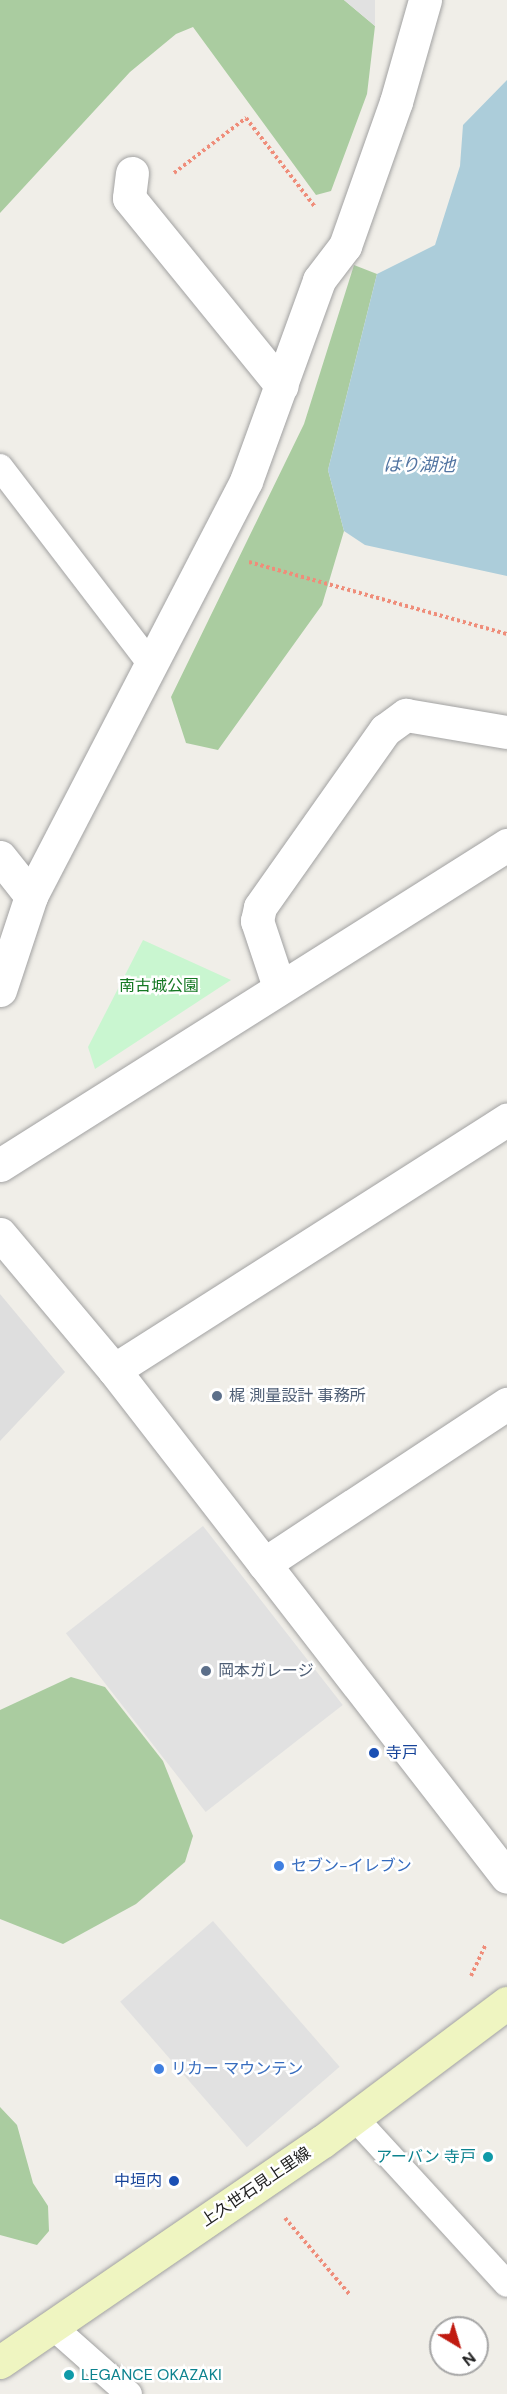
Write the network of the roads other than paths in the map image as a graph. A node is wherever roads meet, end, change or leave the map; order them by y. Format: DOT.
graph roads {
  1 [pos="425,0"];
  2 [pos="130,185"];
  3 [pos="282,386"];
  4 [pos="0,467"];
  5 [pos="149,662"];
  6 [pos="507,732"];
  7 [pos="507,845"];
  8 [pos="0,857"];
  9 [pos="31,896"];
  10 [pos="279,987"];
  11 [pos="0,990"];
  12 [pos="507,1120"];
  13 [pos="0,1165"];
  14 [pos="0,1234"];
  15 [pos="114,1370"];
  16 [pos="507,1404"];
  17 [pos="264,1564"];
  18 [pos="507,1877"];
  19 [pos="507,2003"];
  20 [pos="354,2117"];
  21 [pos="507,2284"];
  22 [pos="51,2325"];
  23 [pos="0,2362"];
  24 [pos="129,2394"];
  1 -- 3 [label="street"];
  2 -- 3 [label="street"];
  3 -- 5 [label="street"];
  4 -- 5 [label="lane"];
  5 -- 9 [label="street"];
  6 -- 10 [label="street"];
  7 -- 10 [label="street"];
  8 -- 9 [label="street"];
  9 -- 11 [label="street"];
  10 -- 13 [label="street"];
  12 -- 15 [label="street"];
  14 -- 15 [label="street"];
  15 -- 17 [label="street"];
  16 -- 17 [label="street"];
  17 -- 18 [label="street"];
  19 -- 20 [label="main road, 上久世石見上里線"];
  20 -- 21 [label="lane"];
  20 -- 22 [label="main road, 上久世石見上里線"];
  22 -- 23 [label="main road, 上久世石見上里線"];
  22 -- 24 [label="lane"];
}
